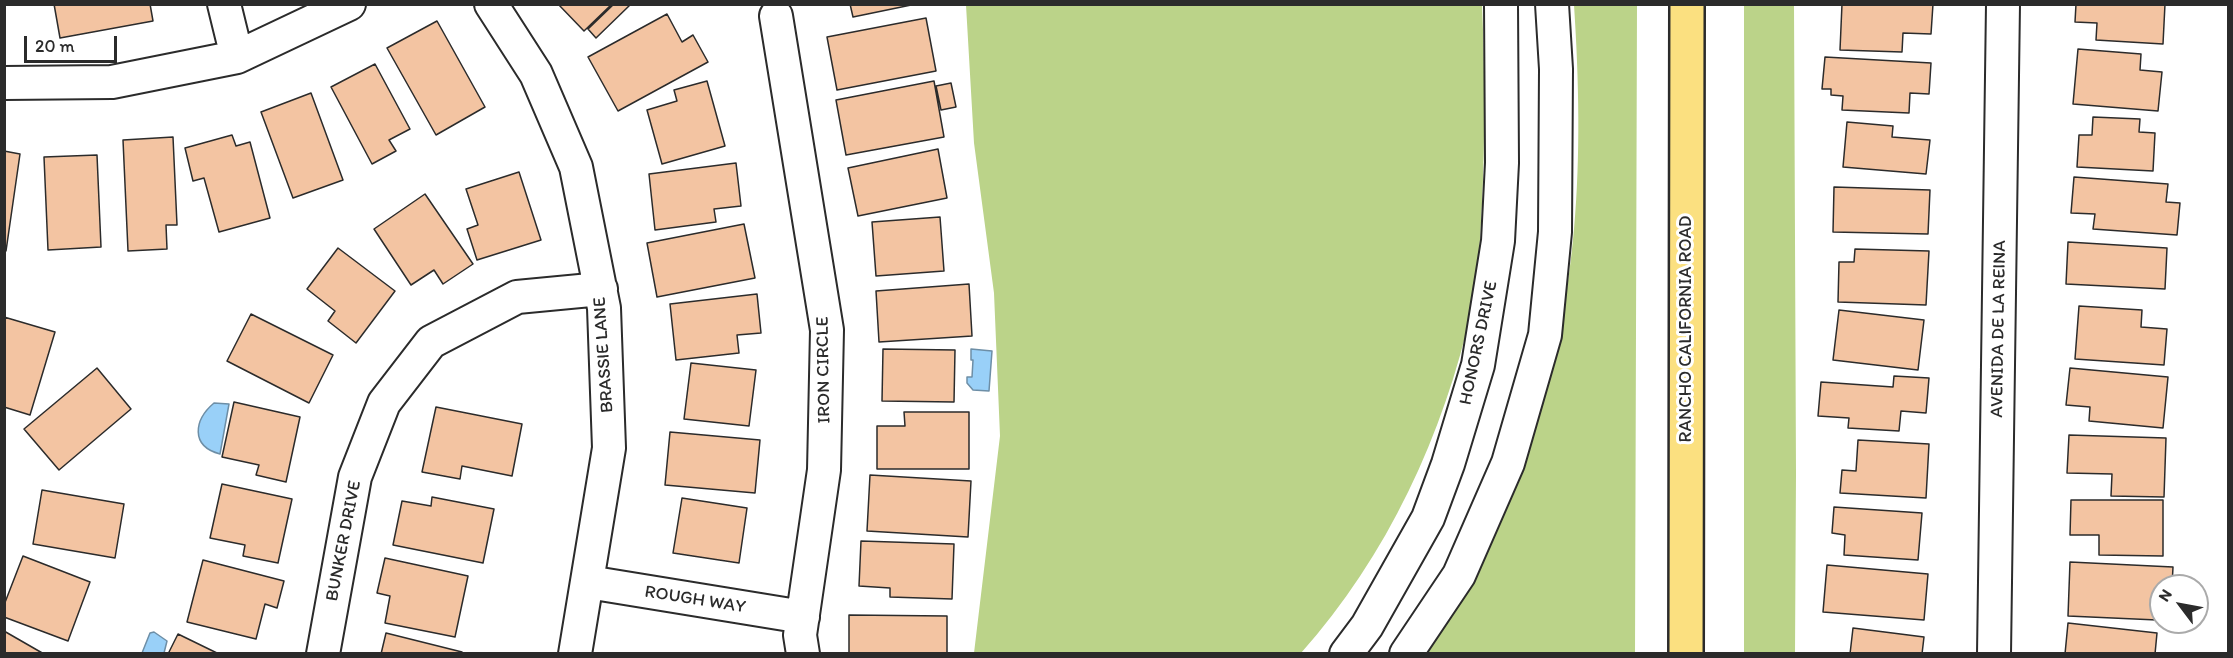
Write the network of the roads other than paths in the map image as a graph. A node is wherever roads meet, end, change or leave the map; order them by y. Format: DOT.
graph roads {
  1 [pos="224,4"];
  2 [pos="349,4"];
  3 [pos="491,4"];
  4 [pos="1502,4"];
  5 [pos="1552,4"];
  6 [pos="1687,4"];
  7 [pos="2003,4"];
  8 [pos="776,16"];
  9 [pos="237,57"];
  10 [pos="4,83"];
  11 [pos="600,289"];
  12 [pos="588,582"];
  13 [pos="803,617"];
  14 [pos="1347,653"];
  15 [pos="323,654"];
  16 [pos="575,654"];
  17 [pos="803,654"];
  18 [pos="1406,654"];
  19 [pos="1686,654"];
  20 [pos="1995,654"];
  1 -- 9 [label="street"];
  2 -- 9 [label="street"];
  3 -- 11 [label="street, BRASSIE LANE"];
  4 -- 14 [label="street, HONORS DRIVE"];
  5 -- 18 [label="street"];
  6 -- 19 [label="main road, RANCHO CALIFORNIA ROAD"];
  7 -- 20 [label="street, AVENIDA DE LA REINA"];
  8 -- 13 [label="street, IRON CIRCLE"];
  9 -- 10 [label="street"];
  11 -- 12 [label="street, BRASSIE LANE"];
  11 -- 15 [label="street, BUNKER DRIVE"];
  12 -- 13 [label="street, ROUGH WAY"];
  12 -- 16 [label="street, BRASSIE LANE"];
  13 -- 17 [label="street, IRON CIRCLE"];
}
